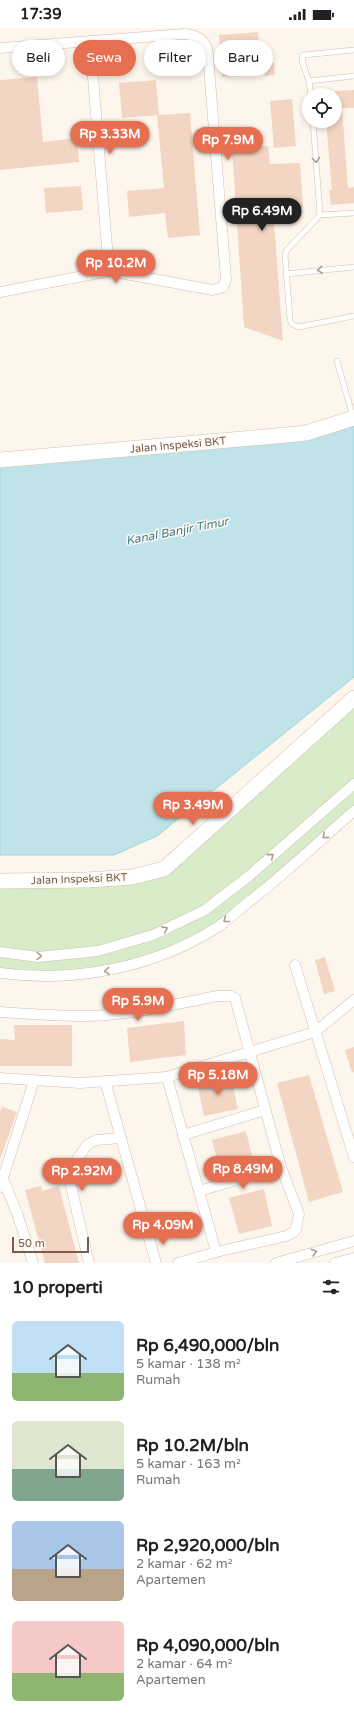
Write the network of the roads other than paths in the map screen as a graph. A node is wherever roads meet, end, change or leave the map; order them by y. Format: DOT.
graph roads {
  1 [pos="105,40"];
  2 [pos="73,42"];
  3 [pos="0,48"];
  4 [pos="354,50"];
  5 [pos="93,76"];
  6 [pos="354,76"];
  7 [pos="310,81"];
  8 [pos="310,88"];
  9 [pos="314,128"];
  10 [pos="354,213"];
  11 [pos="320,215"];
  12 [pos="354,267"];
  13 [pos="109,271"];
  14 [pos="286,274"];
  15 [pos="0,292"];
  16 [pos="354,316"];
  17 [pos="337,361"];
  18 [pos="354,418"];
  19 [pos="0,460"];
  20 [pos="354,698"];
  21 [pos="354,784"];
  22 [pos="354,811"];
  23 [pos="0,881"];
  24 [pos="0,952"];
  25 [pos="295,965"];
  26 [pos="0,973"];
  27 [pos="354,1000"];
  28 [pos="0,1012"];
  29 [pos="315,1032"];
  30 [pos="248,1052"];
  31 [pos="166,1077"];
  32 [pos="0,1078"];
  33 [pos="34,1081"];
  34 [pos="105,1081"];
  35 [pos="265,1110"];
  36 [pos="183,1135"];
  37 [pos="121,1138"];
  38 [pos="354,1157"];
  39 [pos="281,1167"];
  40 [pos="1,1183"];
  41 [pos="199,1191"];
  42 [pos="354,1241"];
  43 [pos="216,1252"];
  44 [pos="354,1258"];
  45 [pos="32,1263"];
  46 [pos="89,1263"];
  47 [pos="156,1263"];
  48 [pos="178,1263"];
  49 [pos="276,1263"];
  50 [pos="335,1263"];
  1 -- 13 [label="street"];
  2 -- 3 [label="street"];
  4 -- 7 [label="lane"];
  5 -- 13 [label="street"];
  6 -- 7 [label="lane"];
  7 -- 8 [label="lane"];
  9 -- 11 [label="lane, one-way"];
  10 -- 11 [label="lane"];
  11 -- 14 [label="lane"];
  12 -- 14 [label="lane, one-way"];
  13 -- 15 [label="street"];
  14 -- 16 [label="lane"];
  17 -- 18 [label="lane"];
  18 -- 19 [label="street, Jalan Inspeksi BKT"];
  20 -- 23 [label="street, Jalan Inspeksi BKT"];
  24 -- 21 [label="street, one-way"];
  22 -- 26 [label="street, one-way"];
  25 -- 29 [label="street"];
  27 -- 29 [label="street"];
  28 -- 30 [label="street"];
  29 -- 30 [label="street"];
  29 -- 38 [label="street"];
  30 -- 31 [label="street"];
  30 -- 35 [label="street"];
  31 -- 34 [label="street"];
  31 -- 36 [label="street"];
  32 -- 33 [label="street"];
  33 -- 34 [label="street"];
  33 -- 40 [label="street"];
  34 -- 37 [label="street"];
  35 -- 36 [label="street"];
  35 -- 39 [label="street"];
  36 -- 41 [label="street"];
  37 -- 46 [label="street"];
  37 -- 47 [label="street"];
  39 -- 41 [label="street"];
  39 -- 43 [label="street"];
  40 -- 45 [label="street"];
  41 -- 43 [label="street"];
  49 -- 42 [label="street, one-way"];
  43 -- 48 [label="street"];
  44 -- 50 [label="street"];
}
